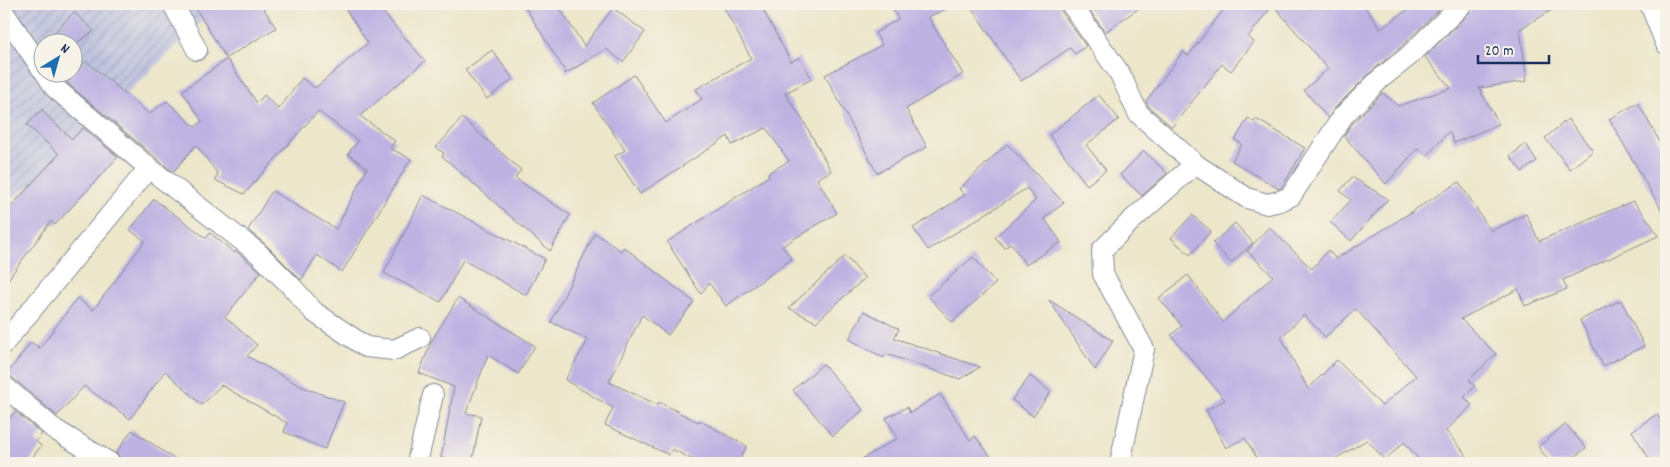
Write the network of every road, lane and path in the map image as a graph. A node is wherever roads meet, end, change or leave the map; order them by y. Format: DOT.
graph roads {
  1 [pos="173,4"];
  2 [pos="1071,4"];
  3 [pos="1462,4"];
  4 [pos="1650,4"];
  5 [pos="4,13"];
  6 [pos="1666,44"];
  7 [pos="197,50"];
  8 [pos="32,54"];
  9 [pos="51,82"];
  10 [pos="1195,164"];
  11 [pos="149,168"];
  12 [pos="420,338"];
  13 [pos="4,343"];
  14 [pos="4,386"];
  15 [pos="433,395"];
  16 [pos="110,463"];
  17 [pos="417,463"];
  18 [pos="1120,463"];
  1 -- 7 [label="street"];
  2 -- 10 [label="street"];
  3 -- 10 [label="street"];
  4 -- 6 [label="street"];
  5 -- 8 [label="street"];
  9 -- 11 [label="street"];
  10 -- 18 [label="street"];
  11 -- 12 [label="street"];
  11 -- 13 [label="street"];
  14 -- 16 [label="street"];
  15 -- 17 [label="street"];
}
